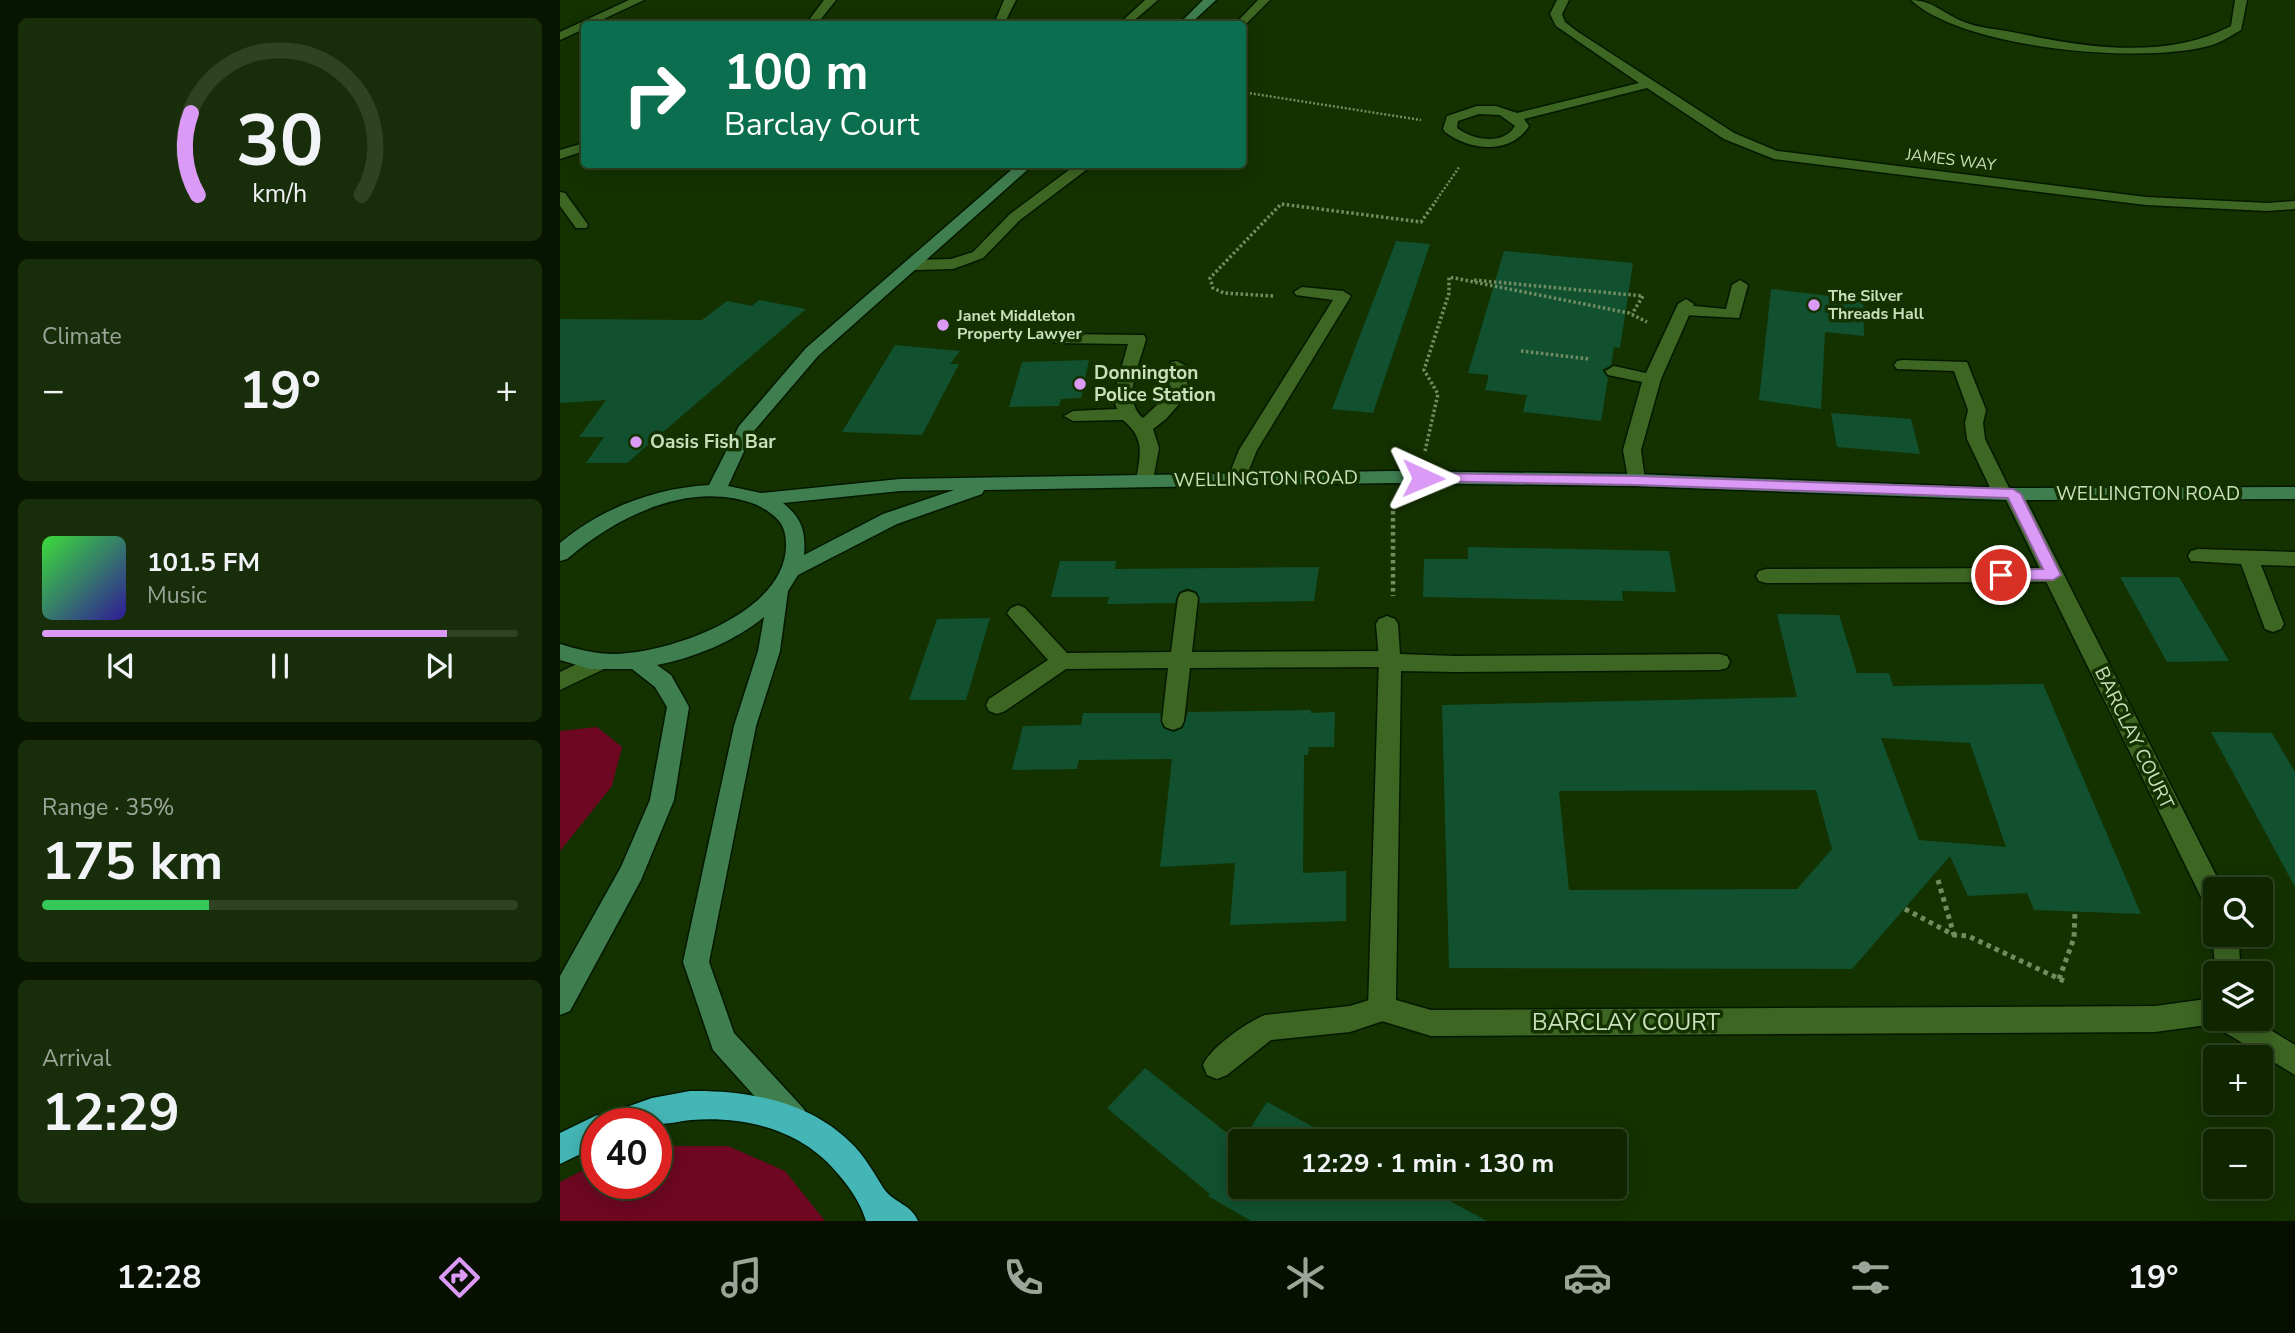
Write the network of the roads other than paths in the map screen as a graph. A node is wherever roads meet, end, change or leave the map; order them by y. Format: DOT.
graph roads {
  1 [pos="638,0"];
  2 [pos="830,0"];
  3 [pos="1010,0"];
  4 [pos="1152,0"];
  5 [pos="1210,0"];
  6 [pos="1264,0"];
  7 [pos="1563,0"];
  8 [pos="1917,0"];
  9 [pos="2241,0"];
  10 [pos="593,21"];
  11 [pos="813,21"];
  12 [pos="1000,21"];
  13 [pos="1128,21"];
  14 [pos="1187,21"];
  15 [pos="1243,21"];
  16 [pos="581,27"];
  17 [pos="560,36"];
  18 [pos="1649,84"];
  19 [pos="1516,117"];
  20 [pos="581,148"];
  21 [pos="560,155"];
  22 [pos="1023,168"];
  23 [pos="1082,168"];
  24 [pos="560,196"];
  25 [pos="2295,205"];
  26 [pos="2267,207"];
  27 [pos="2295,216"];
  28 [pos="581,225"];
  29 [pos="915,265"];
  30 [pos="1740,285"];
  31 [pos="1302,292"];
  32 [pos="1061,339"];
  33 [pos="1903,365"];
  34 [pos="1177,366"];
  35 [pos="1614,371"];
  36 [pos="1652,379"];
  37 [pos="1127,414"];
  38 [pos="1073,416"];
  39 [pos="1143,427"];
  40 [pos="1237,478"];
  41 [pos="1636,480"];
  42 [pos="1145,481"];
  43 [pos="993,484"];
  44 [pos="716,491"];
  45 [pos="2008,494"];
  46 [pos="2295,494"];
  47 [pos="762,499"];
  48 [pos="592,528"];
  49 [pos="560,532"];
  50 [pos="560,554"];
  51 [pos="2198,556"];
  52 [pos="2249,559"];
  53 [pos="2295,559"];
  54 [pos="2053,575"];
  55 [pos="1766,576"];
  56 [pos="784,581"];
  57 [pos="1188,598"];
  58 [pos="1018,613"];
  59 [pos="1387,624"];
  60 [pos="2273,625"];
  61 [pos="560,652"];
  62 [pos="1180,660"];
  63 [pos="1389,660"];
  64 [pos="1062,661"];
  65 [pos="638,662"];
  66 [pos="1720,662"];
  67 [pos="596,663"];
  68 [pos="560,682"];
  69 [pos="997,705"];
  70 [pos="1173,721"];
  71 [pos="2204,877"];
  72 [pos="560,1002"];
  73 [pos="1382,1009"];
  74 [pos="2203,1014"];
  75 [pos="2248,1031"];
  76 [pos="2295,1061"];
  77 [pos="1217,1065"];
  78 [pos="672,1109"];
  79 [pos="794,1119"];
  80 [pos="581,1138"];
  81 [pos="560,1149"];
  82 [pos="879,1212"];
  83 [pos="903,1221"];
  1 -- 10 [label="street"];
  2 -- 11 [label="street"];
  3 -- 12 [label="street"];
  4 -- 13 [label="street"];
  5 -- 14 [label="street"];
  6 -- 15 [label="street"];
  7 -- 18 [label="street, JAMES WAY"];
  8 -- 9 [label="street"];
  16 -- 17 [label="street"];
  18 -- 19 [label="street"];
  18 -- 26 [label="street, JAMES WAY"];
  19 -- 19 [label="street"];
  20 -- 21 [label="street"];
  22 -- 29 [label="street"];
  23 -- 29 [label="street"];
  24 -- 28 [label="street"];
  25 -- 26 [label="street, JAMES WAY"];
  26 -- 27 [label="street, JAMES WAY"];
  29 -- 44 [label="street"];
  30 -- 36 [label="street"];
  31 -- 40 [label="street"];
  32 -- 37 [label="street"];
  33 -- 45 [label="street, BARCLAY COURT"];
  34 -- 39 [label="street"];
  35 -- 36 [label="street"];
  36 -- 41 [label="street"];
  37 -- 38 [label="street"];
  37 -- 39 [label="street"];
  39 -- 42 [label="street"];
  40 -- 41 [label="street, WELLINGTON ROAD"];
  40 -- 42 [label="street, WELLINGTON ROAD"];
  41 -- 45 [label="street, WELLINGTON ROAD"];
  42 -- 43 [label="street, WELLINGTON ROAD"];
  43 -- 47 [label="street, WELLINGTON ROAD"];
  43 -- 56 [label="street, WELLINGTON ROAD"];
  44 -- 47 [label="street"];
  44 -- 48 [label="street"];
  45 -- 46 [label="street, WELLINGTON ROAD"];
  45 -- 54 [label="street, BARCLAY COURT"];
  47 -- 56 [label="street"];
  48 -- 49 [label="street"];
  48 -- 50 [label="street"];
  51 -- 52 [label="street"];
  52 -- 53 [label="street"];
  52 -- 60 [label="street"];
  54 -- 55 [label="street"];
  54 -- 71 [label="street, BARCLAY COURT"];
  56 -- 65 [label="street, WELLINGTON ROAD"];
  56 -- 79 [label="street"];
  57 -- 62 [label="street"];
  58 -- 64 [label="street"];
  59 -- 63 [label="street"];
  61 -- 67 [label="street, WELLINGTON ROAD"];
  62 -- 63 [label="street"];
  62 -- 64 [label="street"];
  62 -- 70 [label="street"];
  63 -- 66 [label="street"];
  63 -- 73 [label="street"];
  64 -- 69 [label="street"];
  65 -- 67 [label="street, WELLINGTON ROAD"];
  65 -- 72 [label="street"];
  67 -- 68 [label="street"];
  73 -- 74 [label="street, BARCLAY COURT"];
  73 -- 77 [label="street"];
  75 -- 76 [label="street"];
  78 -- 79 [label="highway"];
  79 -- 82 [label="highway"];
  80 -- 81 [label="highway"];
  82 -- 83 [label="highway"];
}
